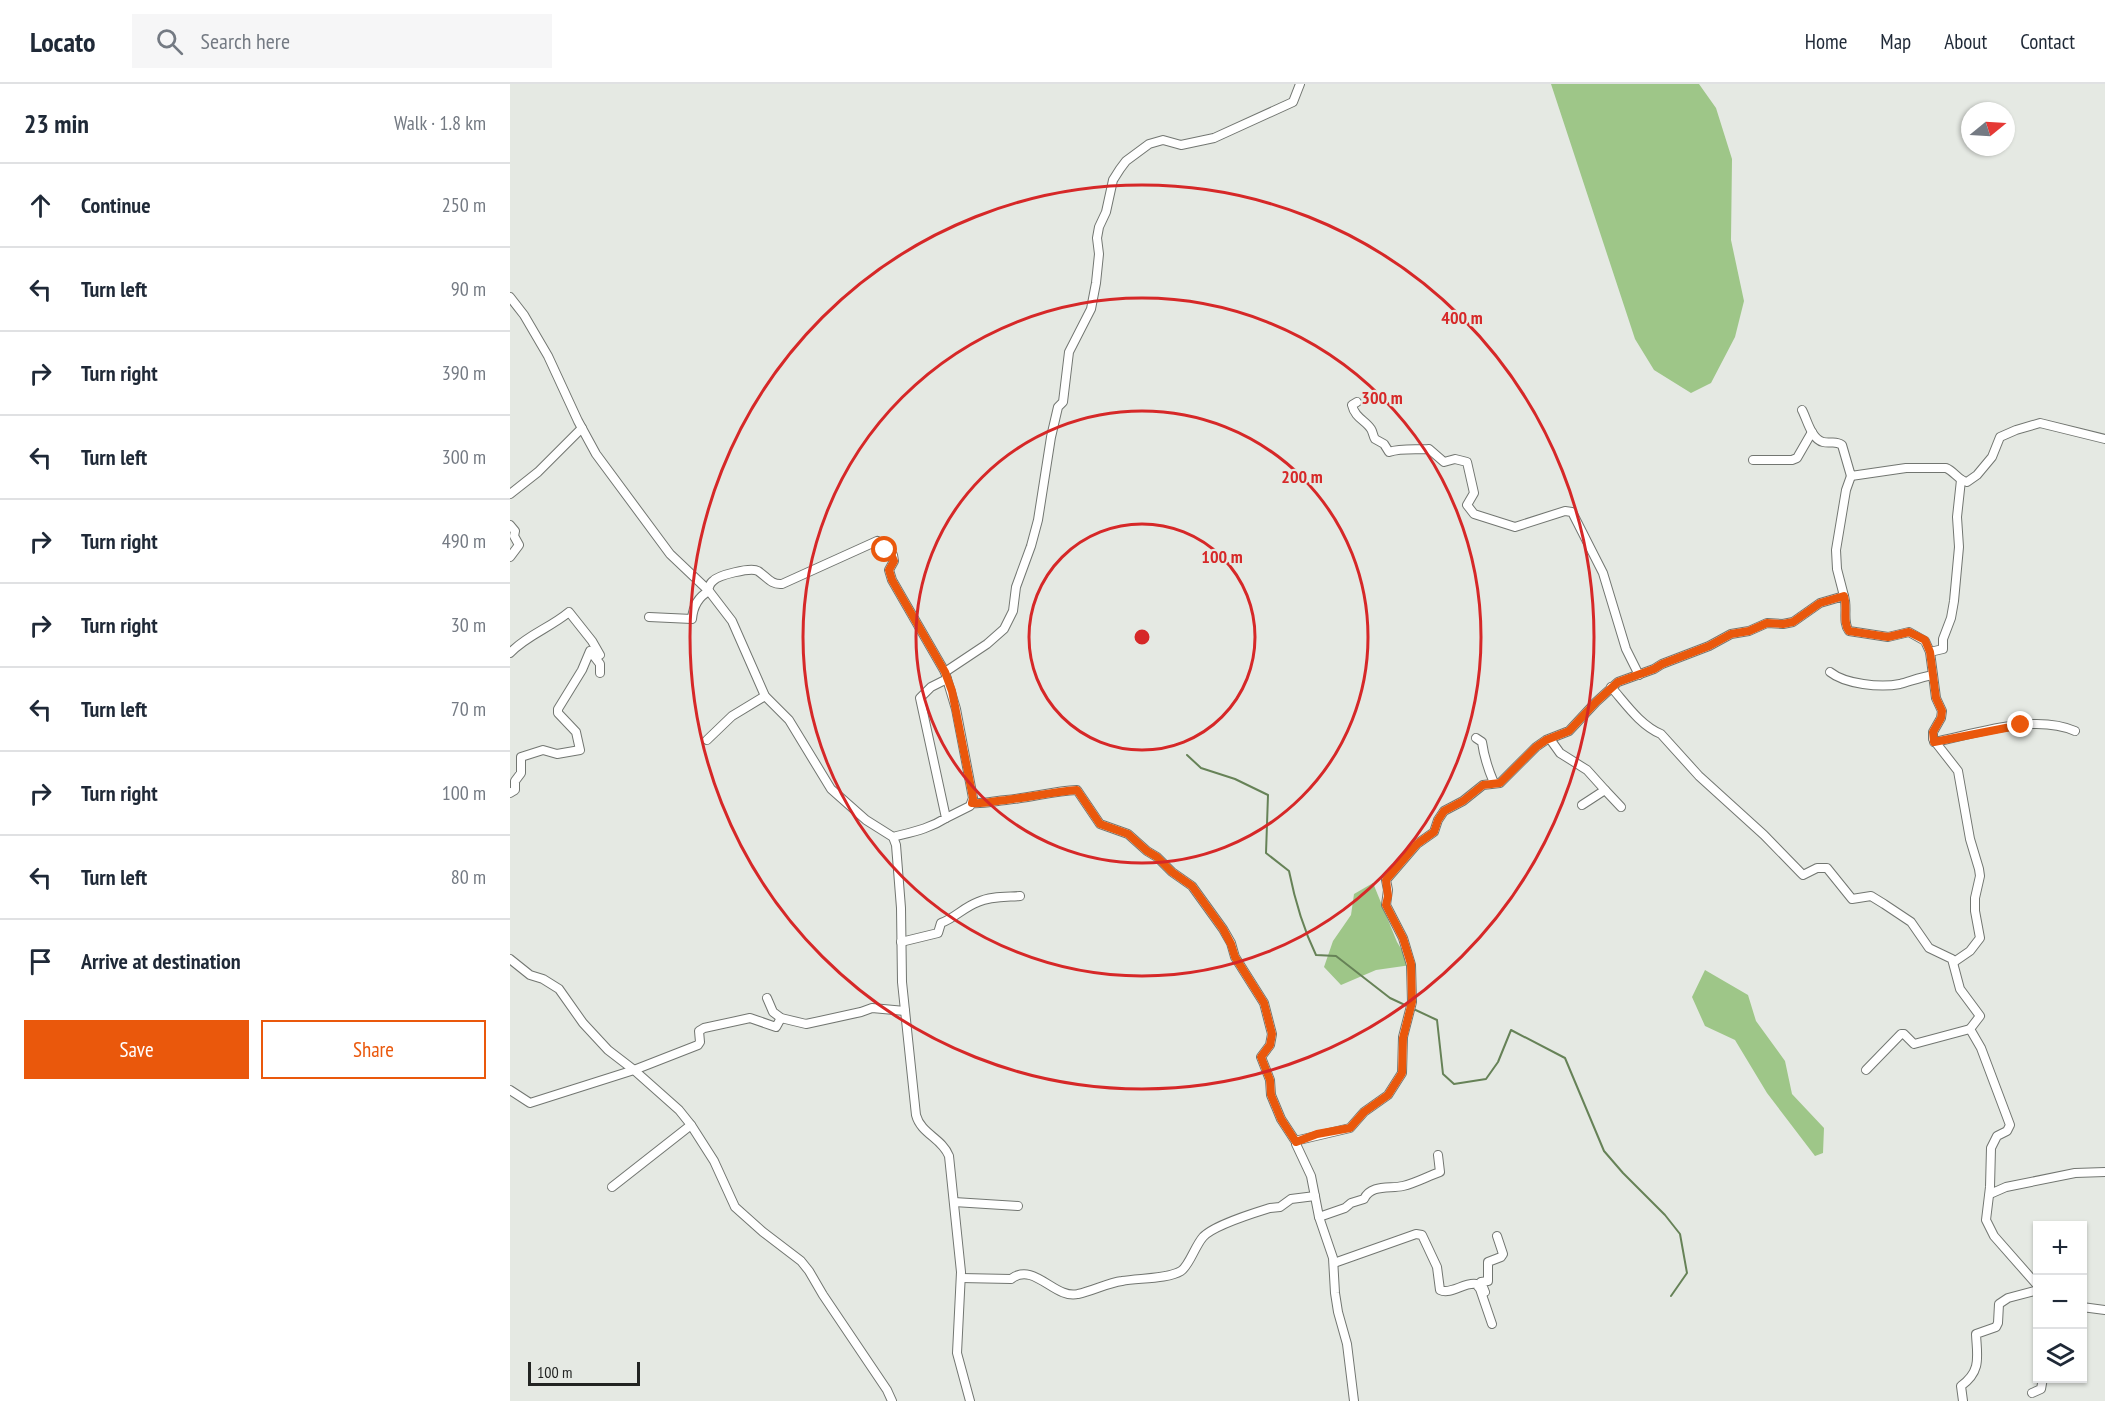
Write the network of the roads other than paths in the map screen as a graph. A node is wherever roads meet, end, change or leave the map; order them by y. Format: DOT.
graph roads {
  1 [pos="1300,84"];
  2 [pos="510,297"];
  3 [pos="1357,402"];
  4 [pos="1802,410"];
  5 [pos="582,428"];
  6 [pos="1812,432"];
  7 [pos="2105,440"];
  8 [pos="1753,460"];
  9 [pos="1851,476"];
  10 [pos="1961,480"];
  11 [pos="510,494"];
  12 [pos="510,525"];
  13 [pos="510,557"];
  14 [pos="708,590"];
  15 [pos="1844,596"];
  16 [pos="649,617"];
  17 [pos="1930,652"];
  18 [pos="510,653"];
  19 [pos="1830,672"];
  20 [pos="946,675"];
  21 [pos="1639,675"];
  22 [pos="1933,675"];
  23 [pos="1611,687"];
  24 [pos="765,696"];
  25 [pos="2075,731"];
  26 [pos="1476,738"];
  27 [pos="1550,739"];
  28 [pos="707,740"];
  29 [pos="1934,742"];
  30 [pos="1494,783"];
  31 [pos="1605,790"];
  32 [pos="510,793"];
  33 [pos="972,803"];
  34 [pos="1582,805"];
  35 [pos="1621,807"];
  36 [pos="946,818"];
  37 [pos="893,837"];
  38 [pos="1020,896"];
  39 [pos="901,942"];
  40 [pos="510,959"];
  41 [pos="1954,962"];
  42 [pos="767,998"];
  43 [pos="905,1011"];
  44 [pos="780,1018"];
  45 [pos="1970,1029"];
  46 [pos="634,1070"];
  47 [pos="1866,1070"];
  48 [pos="510,1090"];
  49 [pos="691,1125"];
  50 [pos="1296,1142"];
  51 [pos="1438,1155"];
  52 [pos="2105,1172"];
  53 [pos="612,1187"];
  54 [pos="1990,1194"];
  55 [pos="1315,1196"];
  56 [pos="954,1202"];
  57 [pos="1018,1206"];
  58 [pos="1319,1217"];
  59 [pos="1497,1236"];
  60 [pos="1334,1263"];
  61 [pos="961,1278"];
  62 [pos="2033,1283"];
  63 [pos="2033,1290"];
  64 [pos="2087,1308"];
  65 [pos="2105,1310"];
  66 [pos="2042,1383"];
  67 [pos="2032,1393"];
  68 [pos="892,1401"];
  69 [pos="970,1401"];
  70 [pos="1354,1401"];
  71 [pos="1963,1401"];
  1 -- 20 [label="street"];
  2 -- 5 [label="street"];
  3 -- 21 [label="street"];
  4 -- 6 [label="street"];
  5 -- 11 [label="street"];
  5 -- 14 [label="street"];
  6 -- 8 [label="street"];
  6 -- 9 [label="street"];
  7 -- 10 [label="street"];
  9 -- 10 [label="street"];
  9 -- 15 [label="street"];
  10 -- 17 [label="street"];
  12 -- 13 [label="street"];
  14 -- 16 [label="street"];
  14 -- 20 [label="street"];
  14 -- 24 [label="street"];
  15 -- 17 [label="street"];
  15 -- 21 [label="street"];
  17 -- 22 [label="street"];
  18 -- 32 [label="street"];
  19 -- 22 [label="street"];
  20 -- 33 [label="street"];
  20 -- 36 [label="street"];
  21 -- 23 [label="street"];
  22 -- 29 [label="street"];
  23 -- 27 [label="street"];
  23 -- 41 [label="street"];
  24 -- 28 [label="street"];
  24 -- 37 [label="street"];
  25 -- 29 [label="street"];
  26 -- 30 [label="street"];
  27 -- 30 [label="street"];
  27 -- 31 [label="street"];
  29 -- 41 [label="street"];
  30 -- 50 [label="street"];
  31 -- 34 [label="street"];
  31 -- 35 [label="street"];
  33 -- 36 [label="street"];
  33 -- 50 [label="street"];
  36 -- 37 [label="street"];
  37 -- 39 [label="street"];
  38 -- 39 [label="street"];
  39 -- 43 [label="street"];
  40 -- 46 [label="street"];
  41 -- 45 [label="street"];
  42 -- 44 [label="street"];
  43 -- 44 [label="street"];
  43 -- 56 [label="street"];
  44 -- 46 [label="street"];
  45 -- 47 [label="street"];
  45 -- 54 [label="street"];
  46 -- 48 [label="street"];
  46 -- 49 [label="street"];
  49 -- 53 [label="street"];
  49 -- 68 [label="street"];
  50 -- 55 [label="street"];
  51 -- 58 [label="street"];
  52 -- 54 [label="street"];
  54 -- 62 [label="street"];
  55 -- 58 [label="street"];
  55 -- 61 [label="street"];
  56 -- 57 [label="street"];
  56 -- 61 [label="street"];
  58 -- 60 [label="street"];
  59 -- 60 [label="street"];
  60 -- 70 [label="street"];
  61 -- 69 [label="street"];
  63 -- 71 [label="street"];
  64 -- 65 [label="street"];
  66 -- 67 [label="street"];
}
